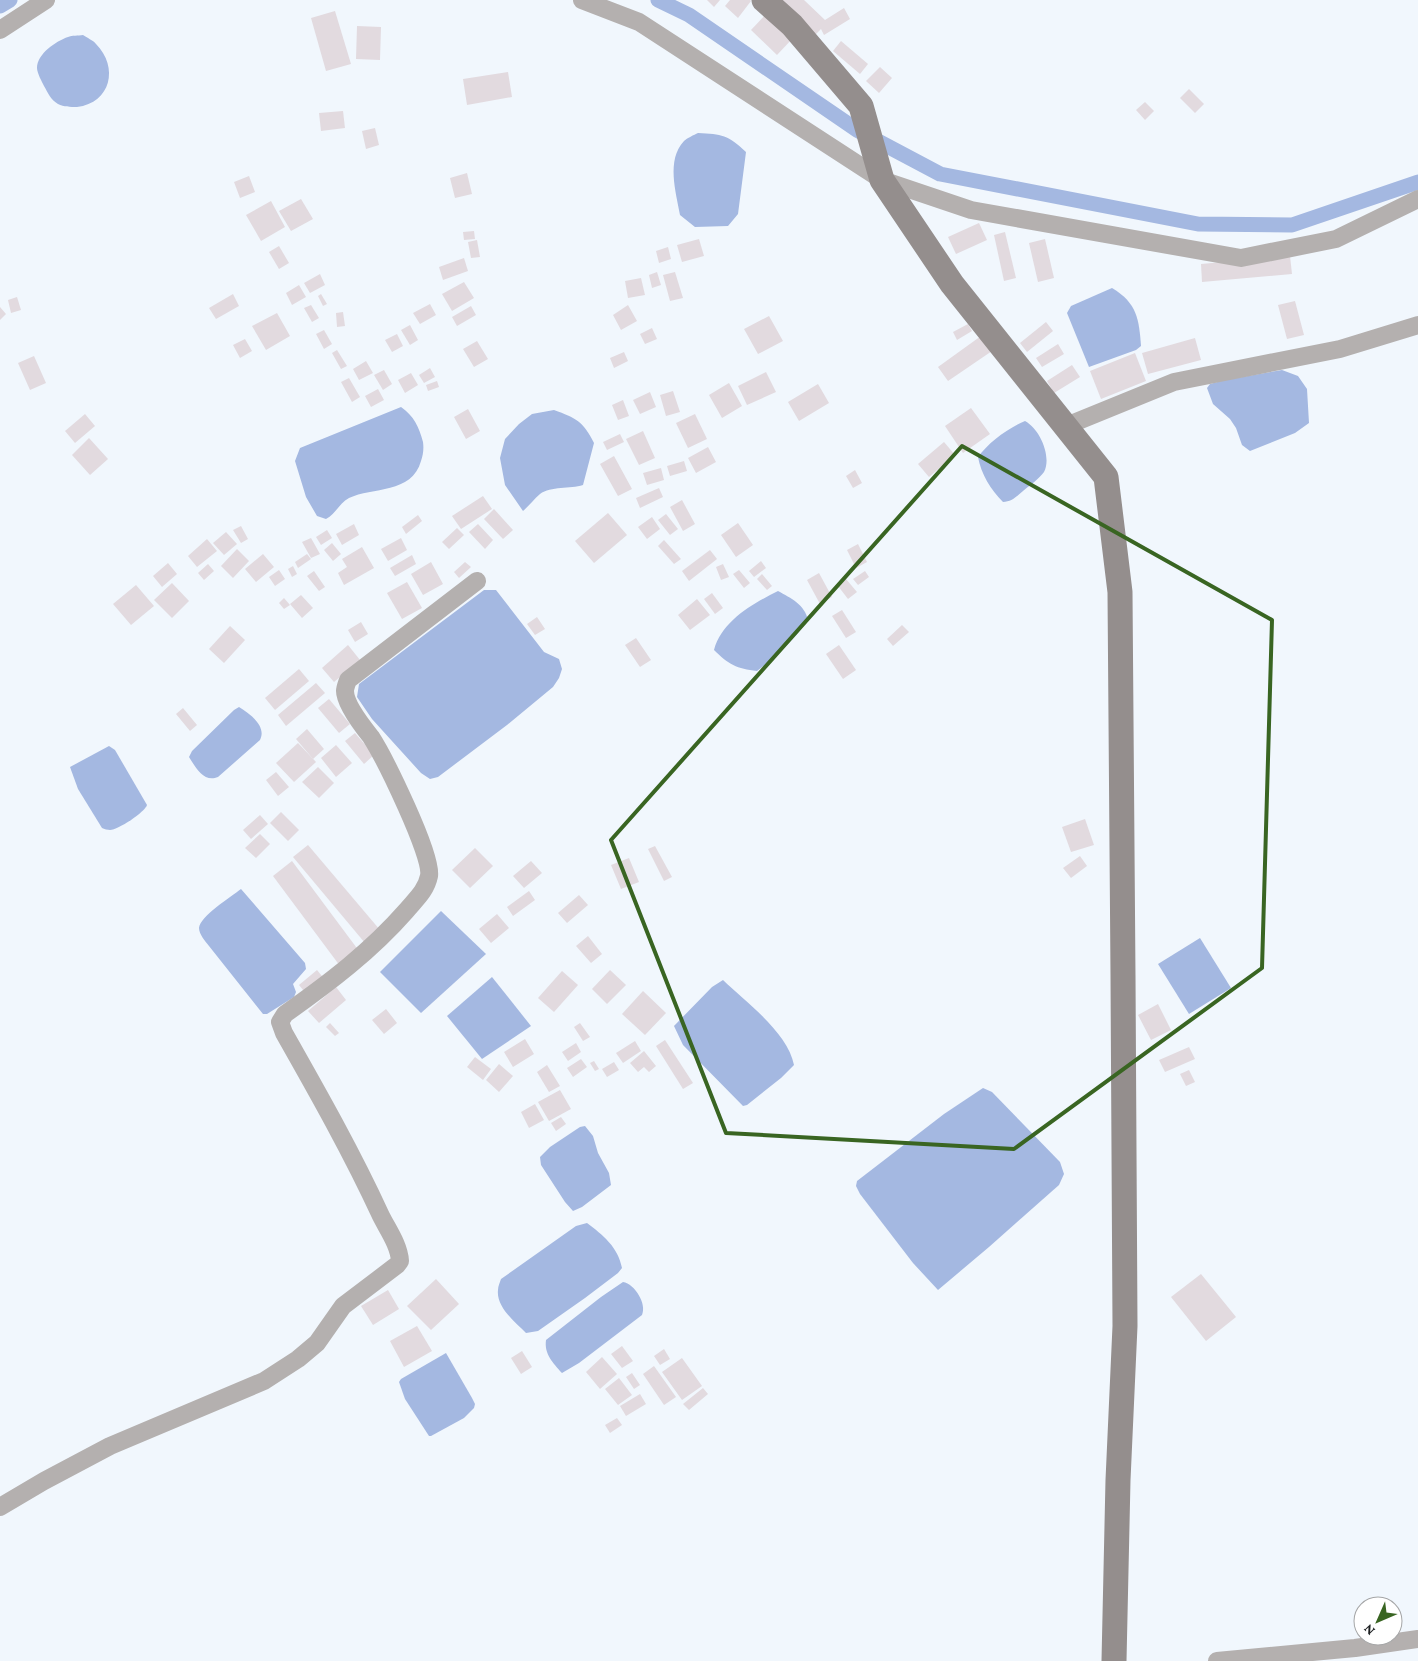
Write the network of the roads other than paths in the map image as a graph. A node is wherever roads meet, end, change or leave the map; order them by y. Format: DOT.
graph roads {
  1 [pos="46,0"];
  2 [pos="582,0"];
  3 [pos="764,0"];
  4 [pos="0,30"];
  5 [pos="882,180"];
  6 [pos="1418,198"];
  7 [pos="1418,325"];
  8 [pos="1066,426"];
  9 [pos="477,581"];
  10 [pos="0,1508"];
  11 [pos="1418,1639"];
  12 [pos="1114,1661"];
  13 [pos="1217,1661"];
  1 -- 4 [label="street"];
  2 -- 5 [label="street"];
  3 -- 5 [label="main road"];
  5 -- 6 [label="street"];
  5 -- 8 [label="main road"];
  7 -- 8 [label="street"];
  8 -- 12 [label="main road"];
  9 -- 10 [label="street"];
  11 -- 13 [label="street"];
}
